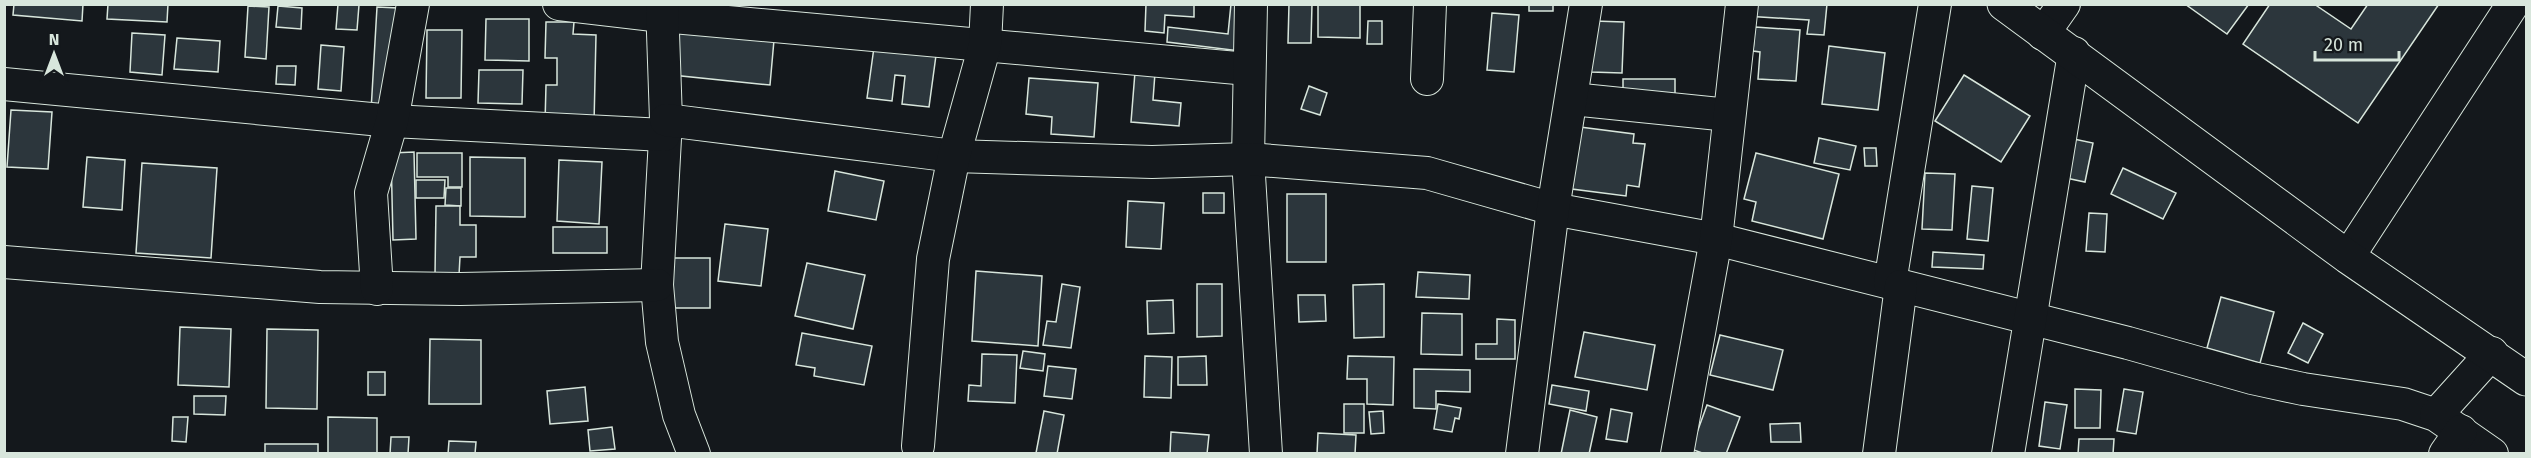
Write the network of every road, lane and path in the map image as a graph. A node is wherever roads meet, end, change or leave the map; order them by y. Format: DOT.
graph roads {
  1 [pos="413,4"];
  2 [pos="559,4"];
  3 [pos="987,4"];
  4 [pos="1251,4"];
  5 [pos="1430,4"];
  6 [pos="1586,4"];
  7 [pos="1742,4"];
  8 [pos="1935,4"];
  9 [pos="2004,4"];
  10 [pos="2064,4"];
  11 [pos="2513,4"];
  12 [pos="662,10"];
  13 [pos="834,17"];
  14 [pos="2043,34"];
  15 [pos="985,45"];
  16 [pos="2074,53"];
  17 [pos="1248,69"];
  18 [pos="1427,79"];
  19 [pos="4,84"];
  20 [pos="1572,99"];
  21 [pos="1729,115"];
  22 [pos="392,121"];
  23 [pos="665,127"];
  24 [pos="954,156"];
  25 [pos="1248,159"];
  26 [pos="1553,209"];
  27 [pos="1716,239"];
  28 [pos="2348,256"];
  29 [pos="4,262"];
  30 [pos="1896,284"];
  31 [pos="657,285"];
  32 [pos="377,289"];
  33 [pos="2031,320"];
  34 [pos="2492,353"];
  35 [pos="2526,379"];
  36 [pos="2447,433"];
  37 [pos="918,446"];
  38 [pos="694,453"];
  39 [pos="1266,453"];
  40 [pos="1522,453"];
  41 [pos="1677,453"];
  42 [pos="1879,453"];
  43 [pos="2008,453"];
  44 [pos="2492,453"];
  1 -- 22 [label="street"];
  2 -- 12 [label="street"];
  3 -- 15 [label="street"];
  4 -- 17 [label="street"];
  5 -- 18 [label="street"];
  6 -- 20 [label="street"];
  7 -- 21 [label="street"];
  8 -- 30 [label="street"];
  9 -- 14 [label="main road"];
  10 -- 14 [label="street"];
  11 -- 28 [label="street"];
  12 -- 13 [label="street"];
  12 -- 23 [label="street"];
  13 -- 15 [label="street"];
  14 -- 16 [label="main road"];
  15 -- 17 [label="street"];
  15 -- 24 [label="street"];
  16 -- 28 [label="main road"];
  16 -- 33 [label="street"];
  17 -- 25 [label="street"];
  19 -- 22 [label="street"];
  20 -- 21 [label="street"];
  20 -- 26 [label="street"];
  21 -- 27 [label="street"];
  22 -- 23 [label="street"];
  22 -- 32 [label="street"];
  23 -- 24 [label="street"];
  23 -- 31 [label="street"];
  24 -- 25 [label="street"];
  24 -- 37 [label="street"];
  25 -- 26 [label="street"];
  25 -- 39 [label="street"];
  26 -- 27 [label="street"];
  26 -- 40 [label="street"];
  27 -- 30 [label="street"];
  27 -- 41 [label="street"];
  28 -- 34 [label="main road"];
  29 -- 32 [label="street"];
  30 -- 33 [label="street"];
  30 -- 42 [label="street"];
  31 -- 32 [label="street"];
  31 -- 38 [label="street"];
  33 -- 36 [label="street"];
  33 -- 43 [label="street"];
  34 -- 35 [label="main road"];
  34 -- 36 [label="street"];
  36 -- 44 [label="street"];
}
